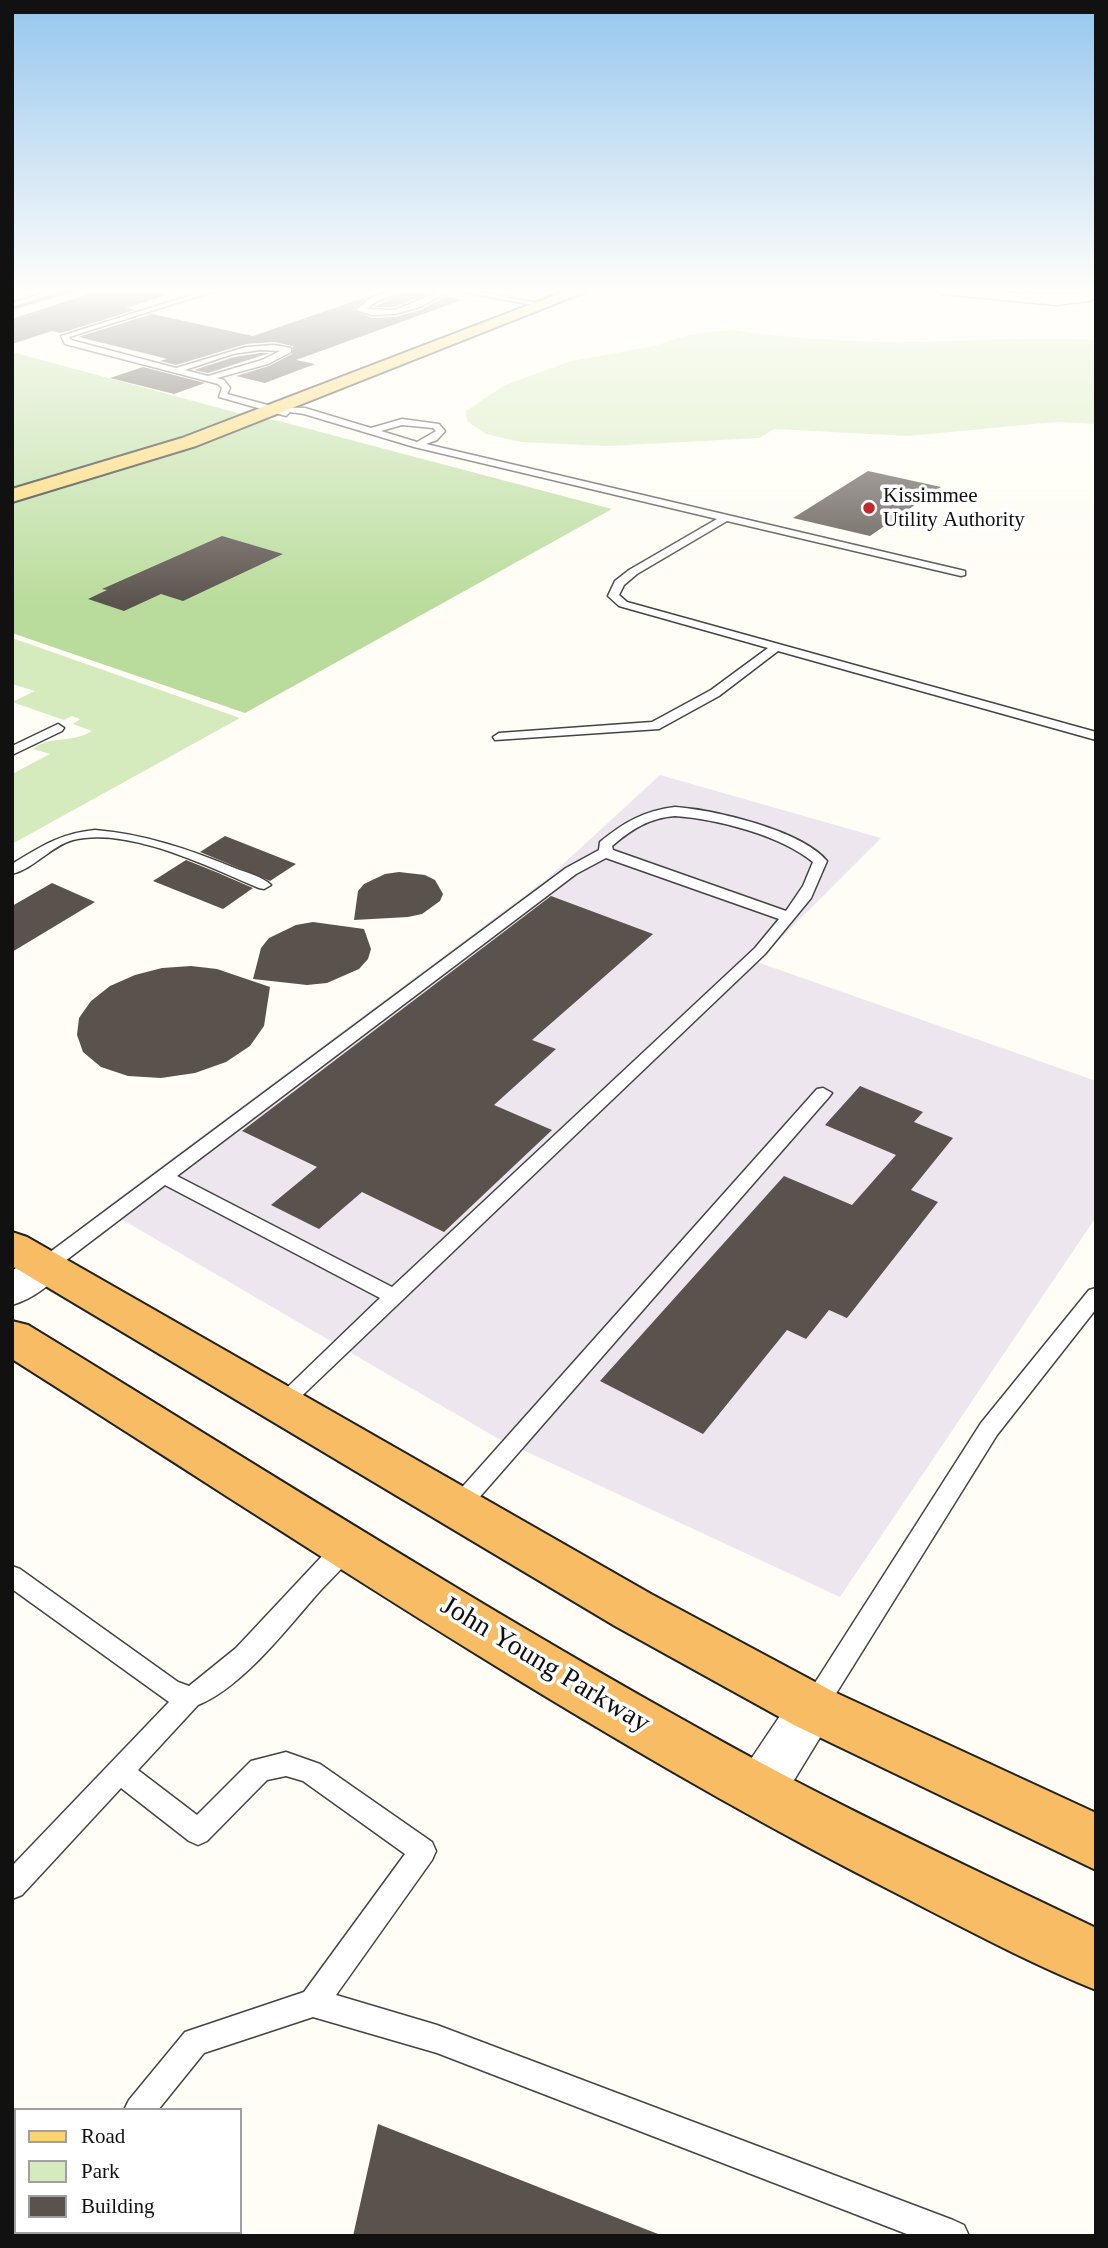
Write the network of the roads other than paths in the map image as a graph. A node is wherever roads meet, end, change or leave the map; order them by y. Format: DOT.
graph roads {
  1 [pos="222,395"];
  2 [pos="316,395"];
  3 [pos="278,410"];
  4 [pos="374,432"];
  5 [pos="417,444"];
  6 [pos="12,496"];
  7 [pos="723,519"];
  8 [pos="961,573"];
  9 [pos="775,648"];
  10 [pos="58,728"];
  11 [pos="1096,736"];
  12 [pos="499,737"];
  13 [pos="12,751"];
  14 [pos="606,852"];
  15 [pos="12,870"];
  16 [pos="264,885"];
  17 [pos="788,917"];
  18 [pos="823,1093"];
  19 [pos="164,1177"];
  20 [pos="23,1268"];
  21 [pos="394,1296"];
  22 [pos="1095,1298"];
  23 [pos="12,1337"];
  24 [pos="279,1405"];
  25 [pos="456,1509"];
  26 [pos="347,1545"];
  27 [pos="12,1576"];
  28 [pos="189,1698"];
  29 [pos="813,1708"];
  30 [pos="120,1772"];
  31 [pos="759,1791"];
  32 [pos="1096,1842"];
  33 [pos="12,1886"];
  34 [pos="1096,1960"];
  35 [pos="313,2003"];
  36 [pos="141,2108"];
  37 [pos="953,2236"];
  1 -- 3 [label="lane"];
  2 -- 3 [label="main road"];
  3 -- 4 [label="lane"];
  3 -- 6 [label="main road"];
  4 -- 5 [label="lane"];
  4 -- 5 [label="lane"];
  5 -- 7 [label="lane"];
  7 -- 8 [label="lane"];
  7 -- 9 [label="lane"];
  9 -- 11 [label="lane"];
  9 -- 12 [label="lane"];
  10 -- 13 [label="lane"];
  14 -- 17 [label="lane"];
  14 -- 17 [label="lane"];
  14 -- 19 [label="lane"];
  15 -- 16 [label="lane"];
  17 -- 21 [label="lane"];
  18 -- 25 [label="lane"];
  19 -- 20 [label="lane"];
  19 -- 21 [label="lane"];
  20 -- 24 [label="highway"];
  21 -- 24 [label="lane"];
  22 -- 29 [label="lane"];
  23 -- 26 [label="highway, John Young Parkway"];
  24 -- 25 [label="highway"];
  25 -- 29 [label="highway"];
  26 -- 28 [label="lane"];
  26 -- 31 [label="highway, John Young Parkway"];
  27 -- 28 [label="lane"];
  28 -- 30 [label="lane"];
  29 -- 31 [label="street"];
  29 -- 32 [label="highway"];
  30 -- 33 [label="lane"];
  30 -- 35 [label="lane"];
  31 -- 34 [label="highway, John Young Parkway"];
  35 -- 36 [label="lane"];
  35 -- 37 [label="lane"];
}
